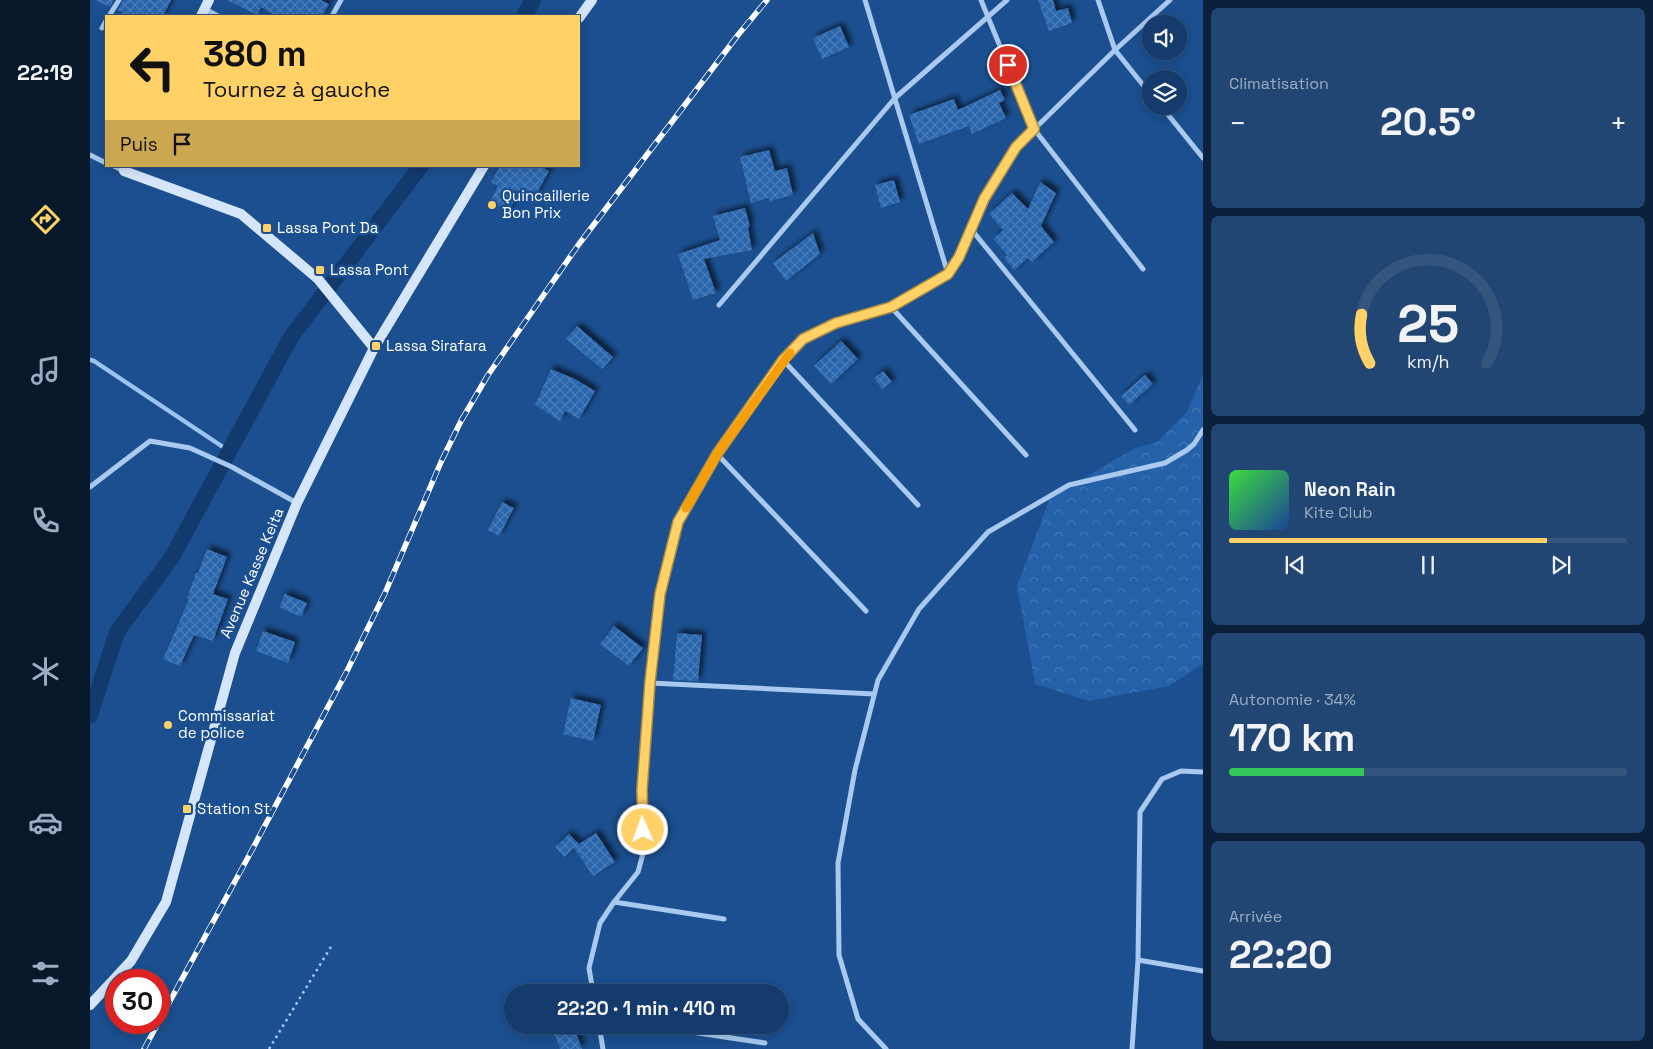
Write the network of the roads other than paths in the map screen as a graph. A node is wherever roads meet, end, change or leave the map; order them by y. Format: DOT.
graph roads {
  1 [pos="119,0"];
  2 [pos="341,0"];
  3 [pos="592,0"];
  4 [pos="865,0"];
  5 [pos="980,0"];
  6 [pos="1007,0"];
  7 [pos="1098,0"];
  8 [pos="1170,0"];
  9 [pos="205,9"];
  10 [pos="110,15"];
  11 [pos="216,15"];
  12 [pos="333,15"];
  13 [pos="580,17"];
  14 [pos="988,17"];
  15 [pos="105,23"];
  16 [pos="102,28"];
  17 [pos="1115,50"];
  18 [pos="1142,83"];
  19 [pos="895,98"];
  20 [pos="1168,115"];
  21 [pos="1034,129"];
  22 [pos="90,155"];
  23 [pos="1203,158"];
  24 [pos="105,162"];
  25 [pos="483,167"];
  26 [pos="125,169"];
  27 [pos="971,229"];
  28 [pos="1144,269"];
  29 [pos="948,274"];
  30 [pos="719,305"];
  31 [pos="891,307"];
  32 [pos="374,348"];
  33 [pos="783,360"];
  34 [pos="1135,430"];
  35 [pos="1203,430"];
  36 [pos="717,454"];
  37 [pos="1026,455"];
  38 [pos="90,486"];
  39 [pos="298,503"];
  40 [pos="918,505"];
  41 [pos="866,611"];
  42 [pos="650,682"];
  43 [pos="874,694"];
  44 [pos="1203,772"];
  45 [pos="614,902"];
  46 [pos="724,919"];
  47 [pos="1138,960"];
  48 [pos="1203,971"];
  49 [pos="592,984"];
  50 [pos="90,1005"];
  51 [pos="600,1034"];
  52 [pos="704,1034"];
  53 [pos="764,1043"];
  54 [pos="603,1049"];
  55 [pos="886,1049"];
  56 [pos="1132,1049"];
  1 -- 10 [label="street"];
  2 -- 12 [label="street"];
  3 -- 13 [label="main road"];
  4 -- 19 [label="street"];
  5 -- 14 [label="street"];
  6 -- 14 [label="street"];
  7 -- 17 [label="street"];
  8 -- 17 [label="street"];
  9 -- 11 [label="street"];
  14 -- 19 [label="street"];
  14 -- 21 [label="street"];
  15 -- 16 [label="street"];
  17 -- 18 [label="street"];
  17 -- 21 [label="street"];
  19 -- 29 [label="street"];
  19 -- 30 [label="street"];
  20 -- 23 [label="street"];
  21 -- 27 [label="street"];
  21 -- 28 [label="street"];
  22 -- 24 [label="street"];
  25 -- 32 [label="main road, Avenue Kasse Keita"];
  26 -- 32 [label="main road"];
  27 -- 29 [label="street"];
  27 -- 34 [label="street"];
  29 -- 31 [label="street"];
  31 -- 33 [label="street"];
  31 -- 37 [label="street"];
  32 -- 39 [label="main road, Avenue Kasse Keita"];
  33 -- 36 [label="street"];
  33 -- 40 [label="street"];
  35 -- 43 [label="street"];
  36 -- 41 [label="street"];
  36 -- 42 [label="street"];
  38 -- 39 [label="street"];
  39 -- 50 [label="main road, Avenue Kasse Keita"];
  42 -- 43 [label="street"];
  42 -- 45 [label="street"];
  43 -- 55 [label="street"];
  44 -- 47 [label="street"];
  45 -- 46 [label="street"];
  45 -- 49 [label="street"];
  47 -- 48 [label="street"];
  47 -- 56 [label="street"];
  51 -- 54 [label="street"];
  52 -- 53 [label="street"];
}
